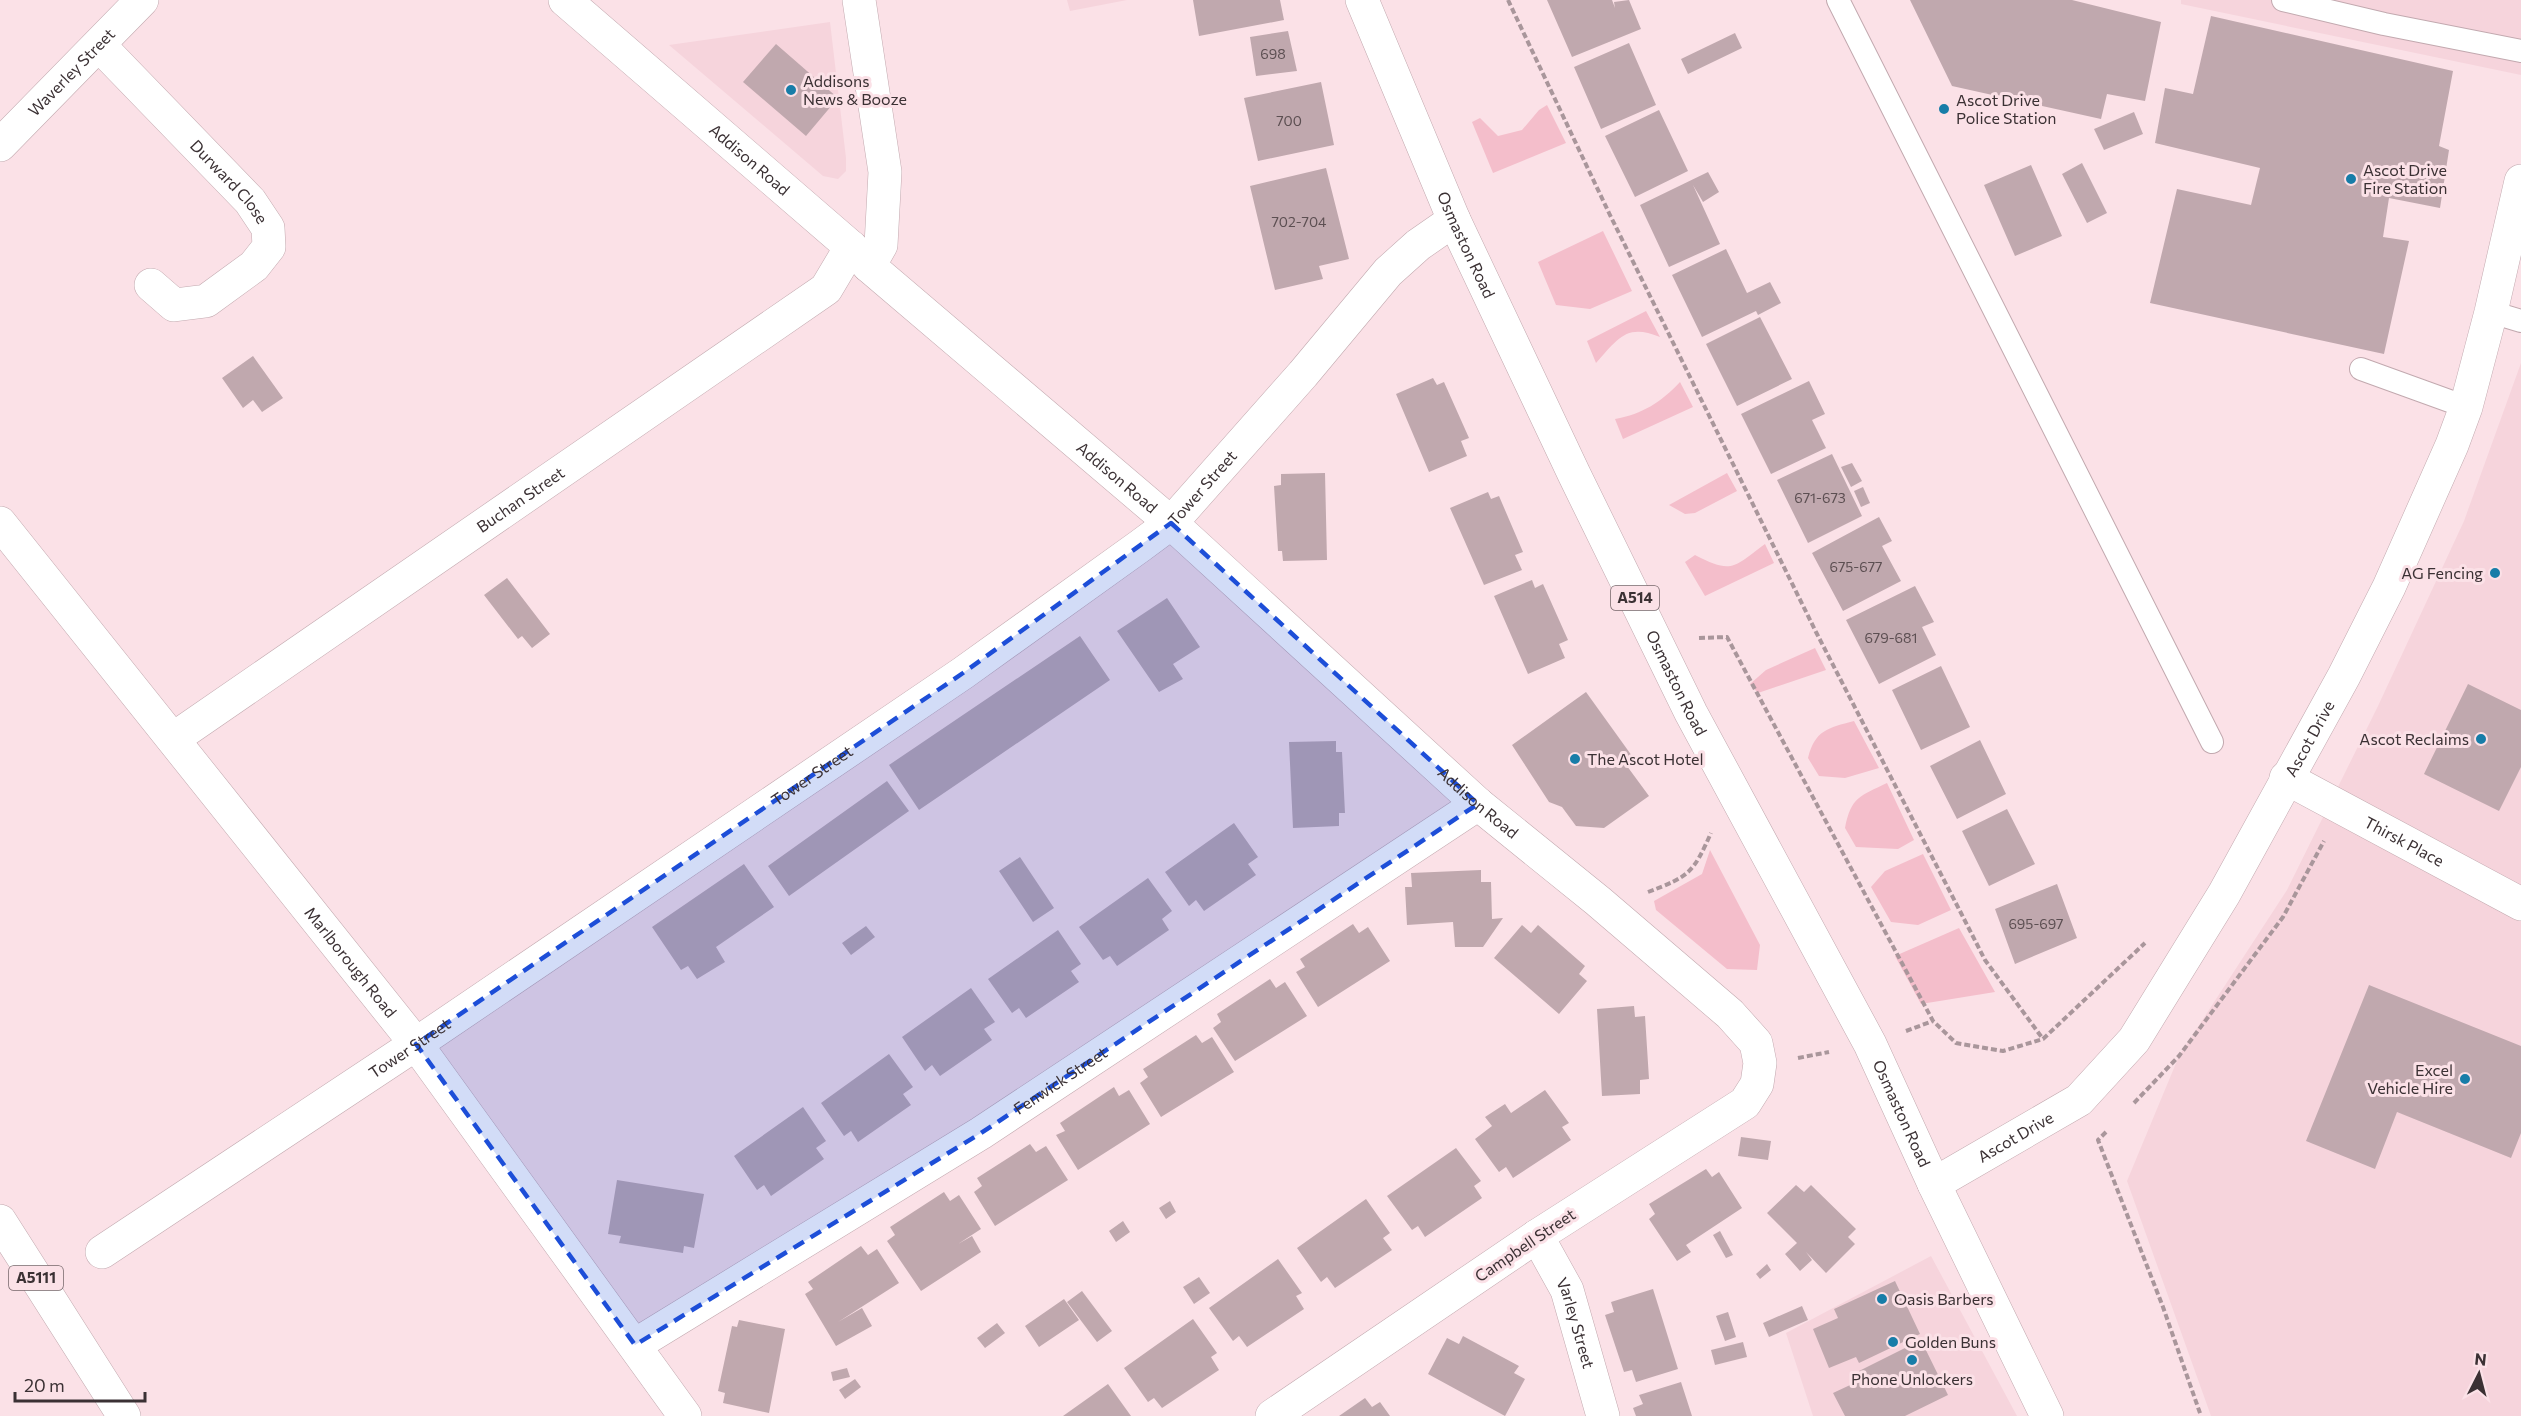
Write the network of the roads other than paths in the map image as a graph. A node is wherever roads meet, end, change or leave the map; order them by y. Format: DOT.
graph roads {
  1 [pos="142,0"];
  2 [pos="565,0"];
  3 [pos="859,0"];
  4 [pos="1362,0"];
  5 [pos="1838,0"];
  6 [pos="2283,0"];
  7 [pos="99,45"];
  8 [pos="2521,51"];
  9 [pos="0,145"];
  10 [pos="2521,181"];
  11 [pos="1454,220"];
  12 [pos="860,257"];
  13 [pos="151,285"];
  14 [pos="2506,317"];
  15 [pos="2361,369"];
  16 [pos="2466,407"];
  17 [pos="0,523"];
  18 [pos="1171,523"];
  19 [pos="173,739"];
  20 [pos="2212,742"];
  21 [pos="2286,778"];
  22 [pos="1478,804"];
  23 [pos="2521,904"];
  24 [pos="416,1044"];
  25 [pos="1760,1063"];
  26 [pos="1934,1184"];
  27 [pos="0,1221"];
  28 [pos="1537,1236"];
  29 [pos="102,1252"];
  30 [pos="635,1345"];
  31 [pos="124,1416"];
  32 [pos="685,1416"];
  33 [pos="1272,1416"];
  34 [pos="1603,1416"];
  35 [pos="2047,1416"];
  1 -- 7 [label="main road, Waverley Street"];
  2 -- 12 [label="main road, Addison Road"];
  3 -- 12 [label="main road, Buchan Street"];
  4 -- 11 [label="main road, Osmaston Road / A514"];
  5 -- 20 [label="lane"];
  6 -- 8 [label="lane"];
  7 -- 9 [label="main road, Waverley Street"];
  7 -- 13 [label="main road, Durward Close"];
  10 -- 14 [label="main road, Ascot Drive"];
  11 -- 18 [label="main road, Tower Street"];
  11 -- 26 [label="main road, Osmaston Road / A514"];
  12 -- 18 [label="main road, Addison Road"];
  12 -- 19 [label="main road, Buchan Street"];
  14 -- 16 [label="main road, Ascot Drive"];
  15 -- 16 [label="lane"];
  16 -- 21 [label="main road, Ascot Drive"];
  17 -- 19 [label="main road, Marlborough Road"];
  18 -- 22 [label="main road, Addison Road"];
  18 -- 24 [label="main road, Tower Street"];
  19 -- 24 [label="main road, Marlborough Road"];
  21 -- 23 [label="main road, Thirsk Place"];
  21 -- 26 [label="main road, Ascot Drive"];
  22 -- 25 [label="main road, Addison Road"];
  22 -- 30 [label="main road, Fenwick Street"];
  24 -- 29 [label="main road, Tower Street"];
  24 -- 30 [label="main road, Marlborough Road"];
  25 -- 28 [label="main road, Campbell Street"];
  26 -- 35 [label="main road, Osmaston Road / A514"];
  27 -- 31 [label="main road, A5111"];
  28 -- 33 [label="main road, Campbell Street"];
  28 -- 34 [label="main road, Varley Street"];
  30 -- 32 [label="main road, Marlborough Road"];
}
